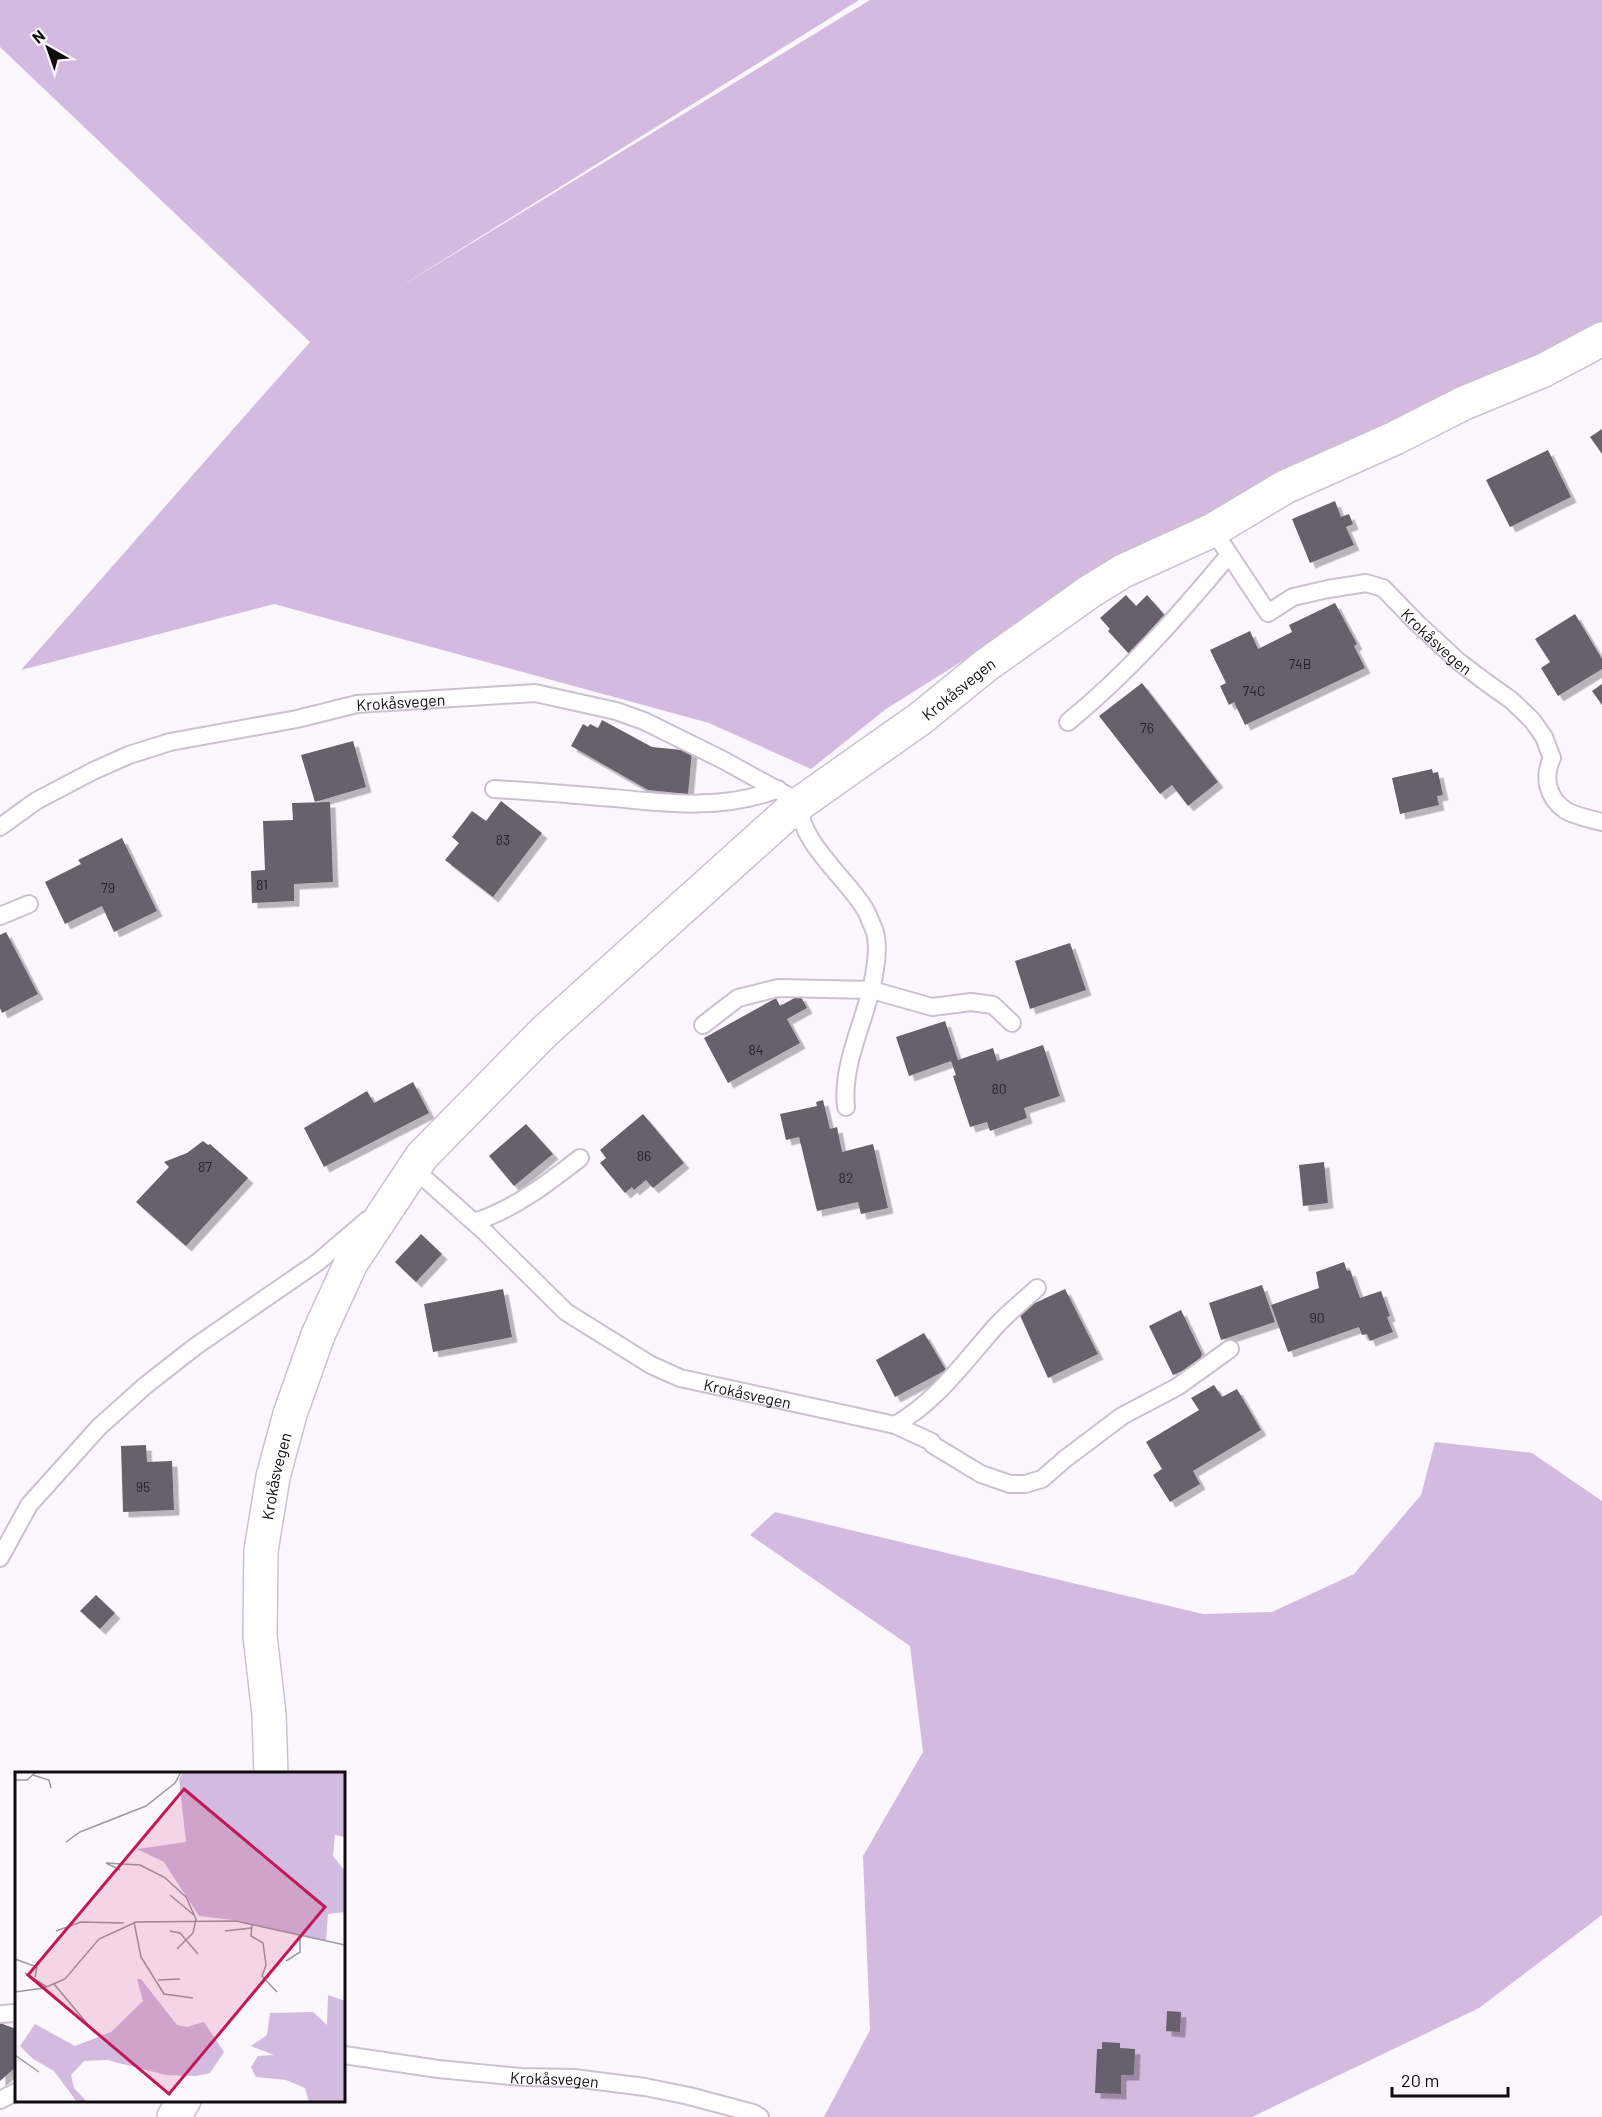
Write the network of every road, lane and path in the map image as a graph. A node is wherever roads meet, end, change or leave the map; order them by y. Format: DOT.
graph roads {
  1 [pos="1600,342"];
  2 [pos="1220,543"];
  3 [pos="1068,722"];
  4 [pos="494,789"];
  5 [pos="790,796"];
  6 [pos="1602,822"];
  7 [pos="0,827"];
  8 [pos="29,904"];
  9 [pos="0,916"];
  10 [pos="872,990"];
  11 [pos="1012,1023"];
  12 [pos="703,1025"];
  13 [pos="846,1107"];
  14 [pos="580,1158"];
  15 [pos="414,1169"];
  16 [pos="391,1201"];
  17 [pos="474,1222"];
  18 [pos="1036,1288"];
  19 [pos="1230,1349"];
  20 [pos="894,1425"];
  21 [pos="0,1558"];
  22 [pos="271,1772"];
  23 [pos="15,2013"];
  24 [pos="0,2014"];
  25 [pos="345,2055"];
  26 [pos="15,2092"];
  27 [pos="0,2100"];
  28 [pos="183,2102"];
  29 [pos="174,2117"];
  30 [pos="760,2117"];
  1 -- 2 [label="street, Krokåsvegen"];
  2 -- 3 [label="lane, Krokåsvegen"];
  2 -- 5 [label="street, Krokåsvegen"];
  2 -- 6 [label="lane, Krokåsvegen"];
  4 -- 5 [label="lane"];
  5 -- 7 [label="lane, Krokåsvegen"];
  5 -- 10 [label="lane"];
  5 -- 15 [label="street, Krokåsvegen"];
  8 -- 9 [label="lane"];
  10 -- 11 [label="lane"];
  10 -- 12 [label="lane"];
  10 -- 13 [label="lane"];
  14 -- 17 [label="lane"];
  15 -- 16 [label="street, Krokåsvegen"];
  15 -- 17 [label="lane, Krokåsvegen"];
  16 -- 21 [label="lane, Krokåsvegen"];
  16 -- 22 [label="street, Krokåsvegen"];
  17 -- 20 [label="lane, Krokåsvegen"];
  18 -- 20 [label="lane"];
  19 -- 20 [label="lane, Krokåsvegen"];
  23 -- 24 [label="lane"];
  25 -- 30 [label="lane, Krokåsvegen"];
  26 -- 27 [label="lane"];
  28 -- 29 [label="street"];
}
